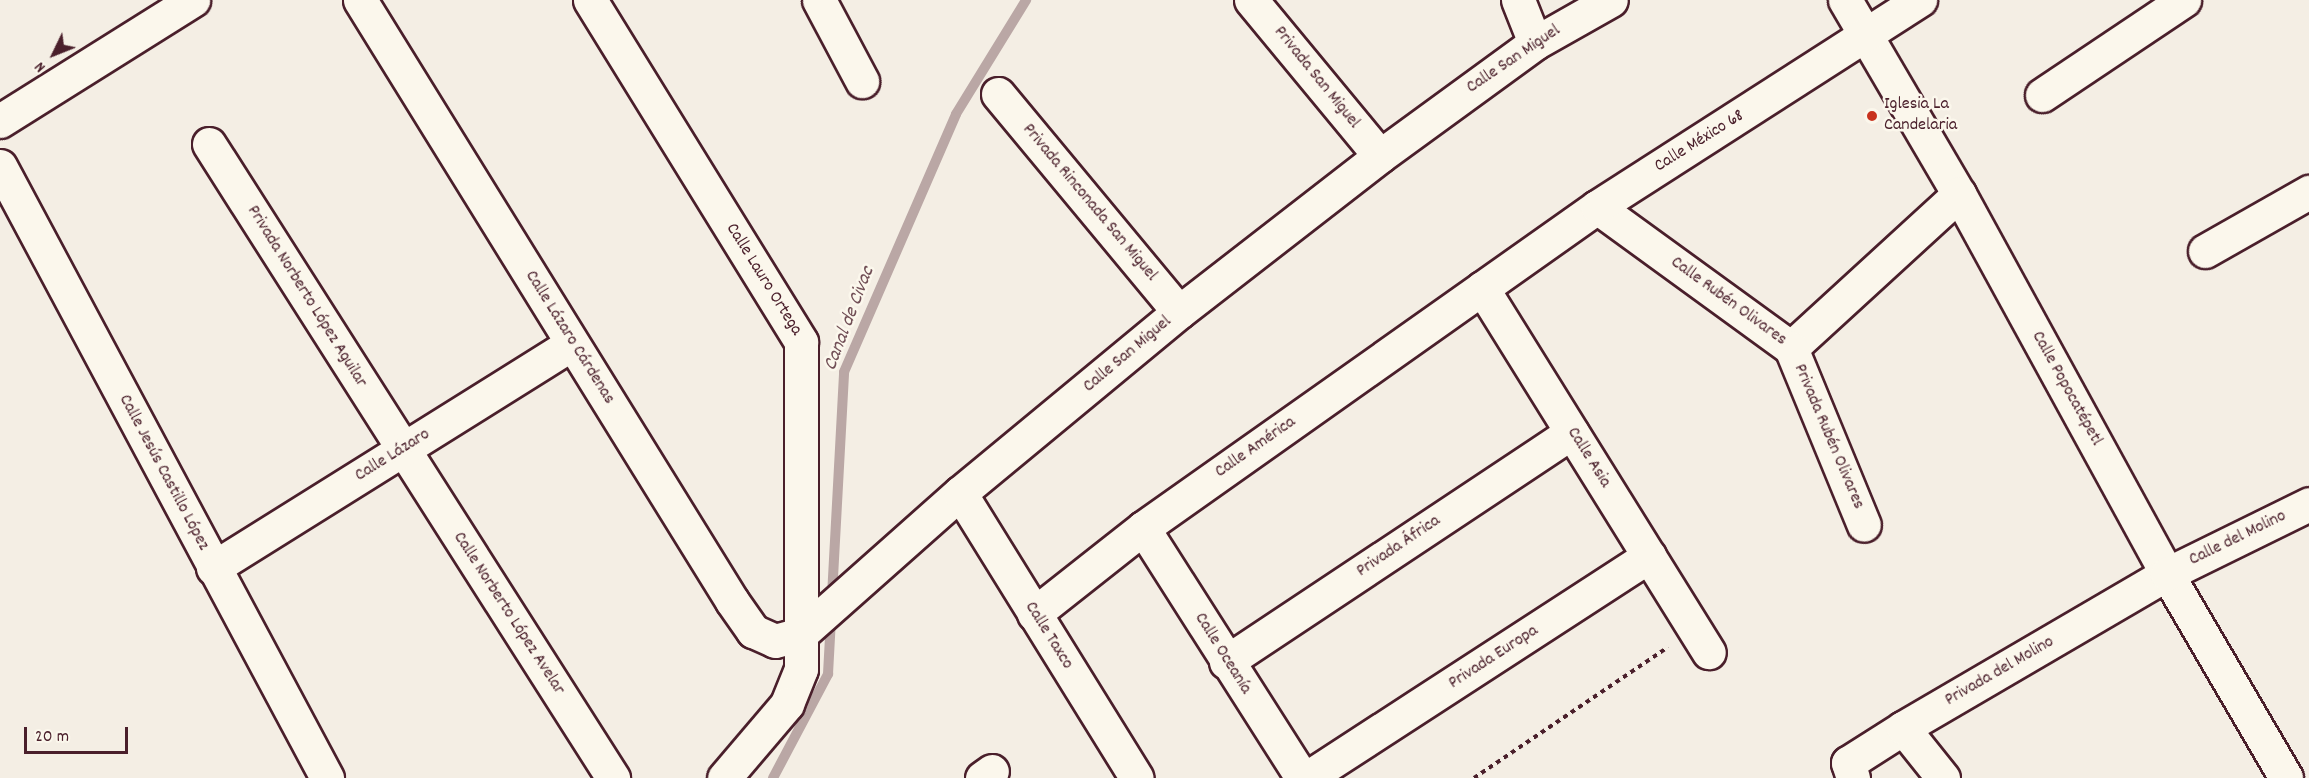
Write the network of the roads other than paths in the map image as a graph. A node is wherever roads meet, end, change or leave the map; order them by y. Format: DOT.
graph roads {
  1 [pos="193,0"];
  2 [pos="360,0"];
  3 [pos="590,0"];
  4 [pos="819,0"];
  5 [pos="1251,0"];
  6 [pos="1518,0"];
  7 [pos="1611,0"];
  8 [pos="1845,0"];
  9 [pos="1920,0"];
  10 [pos="2184,0"];
  11 [pos="1866,38"];
  12 [pos="1535,43"];
  13 [pos="862,81"];
  14 [pos="998,94"];
  15 [pos="2042,95"];
  16 [pos="0,121"];
  17 [pos="209,144"];
  18 [pos="1380,156"];
  19 [pos="0,166"];
  20 [pos="2309,192"];
  21 [pos="1959,194"];
  22 [pos="1597,207"];
  23 [pos="2205,251"];
  24 [pos="1482,288"];
  25 [pos="1179,312"];
  26 [pos="572,344"];
  27 [pos="1791,348"];
  28 [pos="1572,432"];
  29 [pos="403,450"];
  30 [pos="960,493"];
  31 [pos="2309,504"];
  32 [pos="1864,525"];
  33 [pos="1143,528"];
  34 [pos="1649,556"];
  35 [pos="213,568"];
  36 [pos="2167,574"];
  37 [pos="1034,614"];
  38 [pos="811,626"];
  39 [pos="1702,640"];
  40 [pos="1226,662"];
  41 [pos="1903,728"];
  42 [pos="327,778"];
  43 [pos="613,778"];
  44 [pos="724,778"];
  45 [pos="1137,778"];
  46 [pos="1302,778"];
  47 [pos="1308,778"];
  48 [pos="1853,778"];
  49 [pos="1943,778"];
  50 [pos="2286,778"];
  1 -- 16 [label="street"];
  2 -- 26 [label="street, Calle Lázaro Cárdenas"];
  3 -- 38 [label="street, Calle Lauro Ortega"];
  4 -- 13 [label="street"];
  5 -- 18 [label="street, Privada San Miguel"];
  6 -- 12 [label="street"];
  7 -- 12 [label="street, Calle San Miguel"];
  8 -- 11 [label="street, Calle Popocatépetl"];
  9 -- 11 [label="street, Calle México 68"];
  10 -- 15 [label="street"];
  11 -- 21 [label="street, Calle Popocatépetl"];
  11 -- 22 [label="street, Calle México 68"];
  12 -- 18 [label="street, Calle San Miguel"];
  14 -- 25 [label="street, Privada Rinconada San Miguel"];
  17 -- 29 [label="street, Privada Norberto López Aguilar"];
  18 -- 25 [label="street, Calle San Miguel"];
  19 -- 35 [label="street, Calle Jesús Castillo López"];
  20 -- 23 [label="street"];
  21 -- 27 [label="street, Calle Rubén Olivares"];
  21 -- 36 [label="street, Calle Popocatépetl"];
  22 -- 24 [label="street, Calle México 68"];
  22 -- 27 [label="street, Calle Rubén Olivares"];
  24 -- 28 [label="street, Calle Asia"];
  24 -- 33 [label="street, Calle América"];
  25 -- 30 [label="street, Calle San Miguel"];
  26 -- 29 [label="street, Calle Lázaro"];
  26 -- 38 [label="street, Calle Lázaro Cárdenas"];
  27 -- 32 [label="street, Privada Rubén Olivares"];
  28 -- 34 [label="street, Calle Asia"];
  28 -- 40 [label="street, Privada África"];
  29 -- 35 [label="street, Calle Lázaro"];
  29 -- 43 [label="street, Calle Norberto López Avelar"];
  30 -- 37 [label="street, Calle Taxco"];
  30 -- 38 [label="street, Calle San Miguel"];
  31 -- 36 [label="street, Calle del Molino"];
  33 -- 37 [label="street, Calle América"];
  33 -- 40 [label="street, Calle Oceanía"];
  34 -- 39 [label="street, Calle Asia"];
  34 -- 47 [label="street, Privada Europa"];
  35 -- 42 [label="street, Calle Jesús Castillo López"];
  36 -- 41 [label="street, Privada del Molino"];
  36 -- 50 [label="street, Calle Popocatépetl"];
  37 -- 45 [label="street, Calle Taxco"];
  38 -- 44 [label="street"];
  40 -- 46 [label="street, Calle Oceanía"];
  41 -- 48 [label="street, Privada del Molino"];
  41 -- 49 [label="street"];
}
